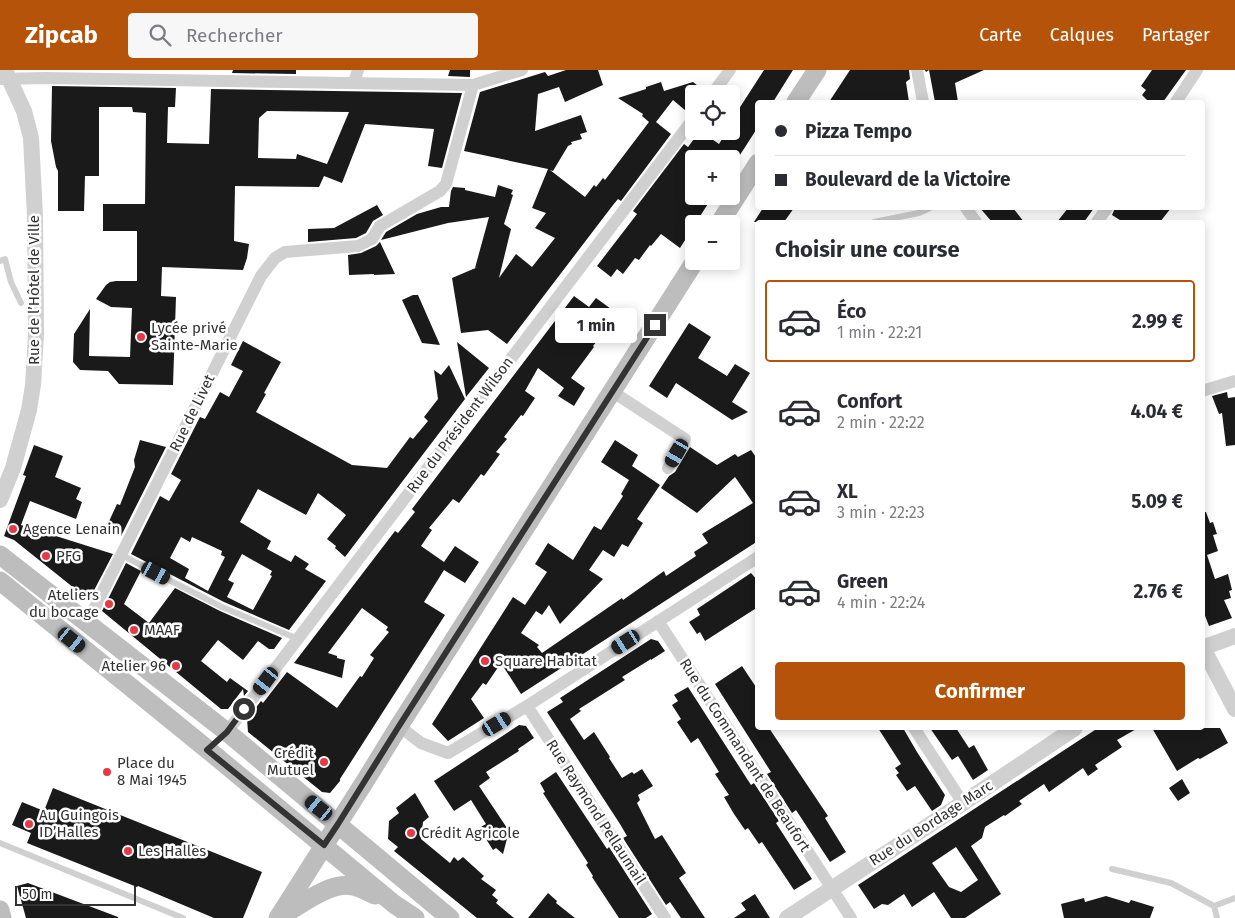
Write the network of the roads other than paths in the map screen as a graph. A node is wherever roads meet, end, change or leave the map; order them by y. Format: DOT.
graph roads {
  1 [pos="522,70"];
  2 [pos="730,70"];
  3 [pos="816,70"];
  4 [pos="917,70"];
  5 [pos="1197,70"];
  6 [pos="46,74"];
  7 [pos="5,76"];
  8 [pos="356,76"];
  9 [pos="473,85"];
  10 [pos="719,85"];
  11 [pos="797,100"];
  12 [pos="923,100"];
  13 [pos="1177,100"];
  14 [pos="685,130"];
  15 [pos="755,168"];
  16 [pos="926,210"];
  17 [pos="725,215"];
  18 [pos="895,220"];
  19 [pos="0,261"];
  20 [pos="689,270"];
  21 [pos="22,303"];
  22 [pos="1235,381"];
  23 [pos="1205,390"];
  24 [pos="613,392"];
  25 [pos="668,468"];
  26 [pos="0,500"];
  27 [pos="0,555"];
  28 [pos="122,555"];
  29 [pos="755,559"];
  30 [pos="0,582"];
  31 [pos="658,621"];
  32 [pos="87,623"];
  33 [pos="1235,636"];
  34 [pos="298,639"];
  35 [pos="1205,646"];
  36 [pos="1205,651"];
  37 [pos="526,706"];
  38 [pos="1235,709"];
  39 [pos="399,726"];
  40 [pos="915,730"];
  41 [pos="1072,730"];
  42 [pos="217,741"];
  43 [pos="963,803"];
  44 [pos="338,824"];
  45 [pos="0,842"];
  46 [pos="324,845"];
  47 [pos="1112,869"];
  48 [pos="832,888"];
  49 [pos="1235,898"];
  50 [pos="394,904"];
  51 [pos="1214,906"];
  52 [pos="0,910"];
  53 [pos="2,918"];
  54 [pos="183,918"];
  55 [pos="279,918"];
  56 [pos="415,918"];
  57 [pos="450,918"];
  58 [pos="665,918"];
  59 [pos="787,918"];
  60 [pos="851,918"];
  61 [pos="1217,918"];
  1 -- 9 [label="street"];
  2 -- 10 [label="street"];
  3 -- 11 [label="main road"];
  4 -- 12 [label="street"];
  5 -- 13 [label="street"];
  6 -- 7 [label="street"];
  6 -- 8 [label="street"];
  7 -- 26 [label="street, Rue de l’Hôtel de Ville"];
  8 -- 9 [label="street"];
  9 -- 28 [label="street, Rue de Livet"];
  14 -- 34 [label="street, Rue du Président Wilson"];
  15 -- 17 [label="main road"];
  16 -- 18 [label="lane"];
  19 -- 21 [label="lane"];
  20 -- 24 [label="main road"];
  22 -- 23 [label="street"];
  24 -- 25 [label="street"];
  24 -- 39 [label="main road"];
  27 -- 32 [label="main road"];
  28 -- 32 [label="street, Rue de Livet"];
  28 -- 34 [label="lane"];
  29 -- 31 [label="street"];
  30 -- 42 [label="main road"];
  31 -- 37 [label="street"];
  31 -- 48 [label="street, Rue du Commandant de Beaufort"];
  32 -- 42 [label="main road"];
  33 -- 35 [label="street"];
  34 -- 42 [label="street, Rue du Président Wilson"];
  36 -- 38 [label="street"];
  37 -- 39 [label="street"];
  37 -- 58 [label="street, Rue Raymond Pellaumail"];
  39 -- 44 [label="main road"];
  40 -- 43 [label="street"];
  41 -- 43 [label="street, Rue du Bordage Marc"];
  42 -- 44 [label="main road"];
  42 -- 46 [label="main road"];
  43 -- 48 [label="street, Rue du Bordage Marc"];
  44 -- 46 [label="main road"];
  44 -- 57 [label="main road"];
  45 -- 54 [label="lane"];
  46 -- 50 [label="main road"];
  46 -- 55 [label="main road"];
  47 -- 51 [label="lane"];
  48 -- 59 [label="street, Rue du Bordage Marc"];
  48 -- 60 [label="street, Rue du Commandant de Beaufort"];
  49 -- 51 [label="lane"];
  50 -- 55 [label="main road"];
  50 -- 56 [label="main road"];
  51 -- 61 [label="lane"];
  52 -- 53 [label="main road"];
}
